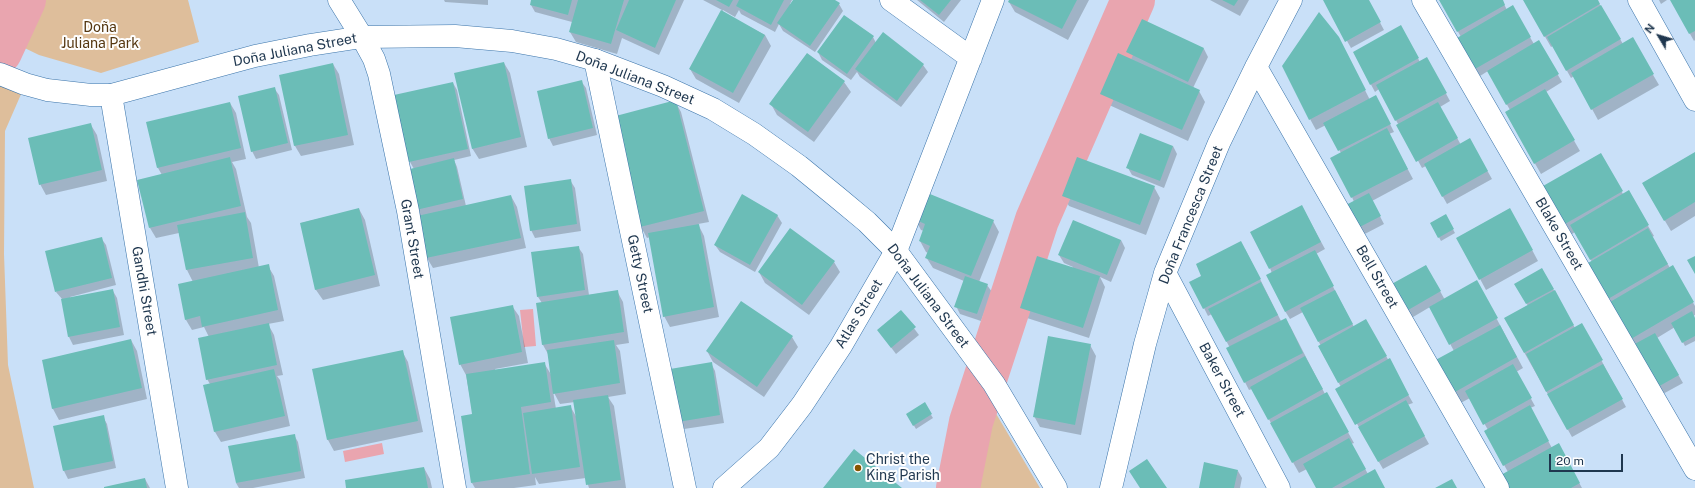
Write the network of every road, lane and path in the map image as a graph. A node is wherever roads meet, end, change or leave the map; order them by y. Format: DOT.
graph roads {
  1 [pos="339,0"];
  2 [pos="891,0"];
  3 [pos="993,0"];
  4 [pos="1291,0"];
  5 [pos="1423,0"];
  6 [pos="1639,0"];
  7 [pos="362,37"];
  8 [pos="971,58"];
  9 [pos="595,60"];
  10 [pos="1256,67"];
  11 [pos="0,74"];
  12 [pos="111,95"];
  13 [pos="1695,100"];
  14 [pos="896,251"];
  15 [pos="1165,273"];
  16 [pos="1695,469"];
  17 [pos="177,488"];
  18 [pos="455,488"];
  19 [pos="685,488"];
  20 [pos="724,488"];
  21 [pos="1056,488"];
  22 [pos="1111,488"];
  23 [pos="1279,488"];
  24 [pos="1498,488"];
  1 -- 7 [label="street, Grant Street"];
  2 -- 8 [label="street"];
  3 -- 8 [label="street, Atlas Street"];
  4 -- 10 [label="street, Doña Francesca Street"];
  5 -- 16 [label="street, Blake Street"];
  6 -- 13 [label="street"];
  7 -- 9 [label="street, Doña Juliana Street"];
  7 -- 12 [label="street, Doña Juliana Street"];
  7 -- 18 [label="street, Grant Street"];
  8 -- 14 [label="street, Atlas Street"];
  9 -- 14 [label="street, Doña Juliana Street"];
  9 -- 19 [label="street, Getty Street"];
  10 -- 15 [label="street, Doña Francesca Street"];
  10 -- 24 [label="street, Bell Street"];
  11 -- 12 [label="street, Doña Juliana Street"];
  12 -- 17 [label="street, Gandhi Street"];
  14 -- 20 [label="street, Atlas Street"];
  14 -- 21 [label="street, Doña Juliana Street"];
  15 -- 22 [label="street, Doña Francesca Street"];
  15 -- 23 [label="street, Baker Street"];
}
